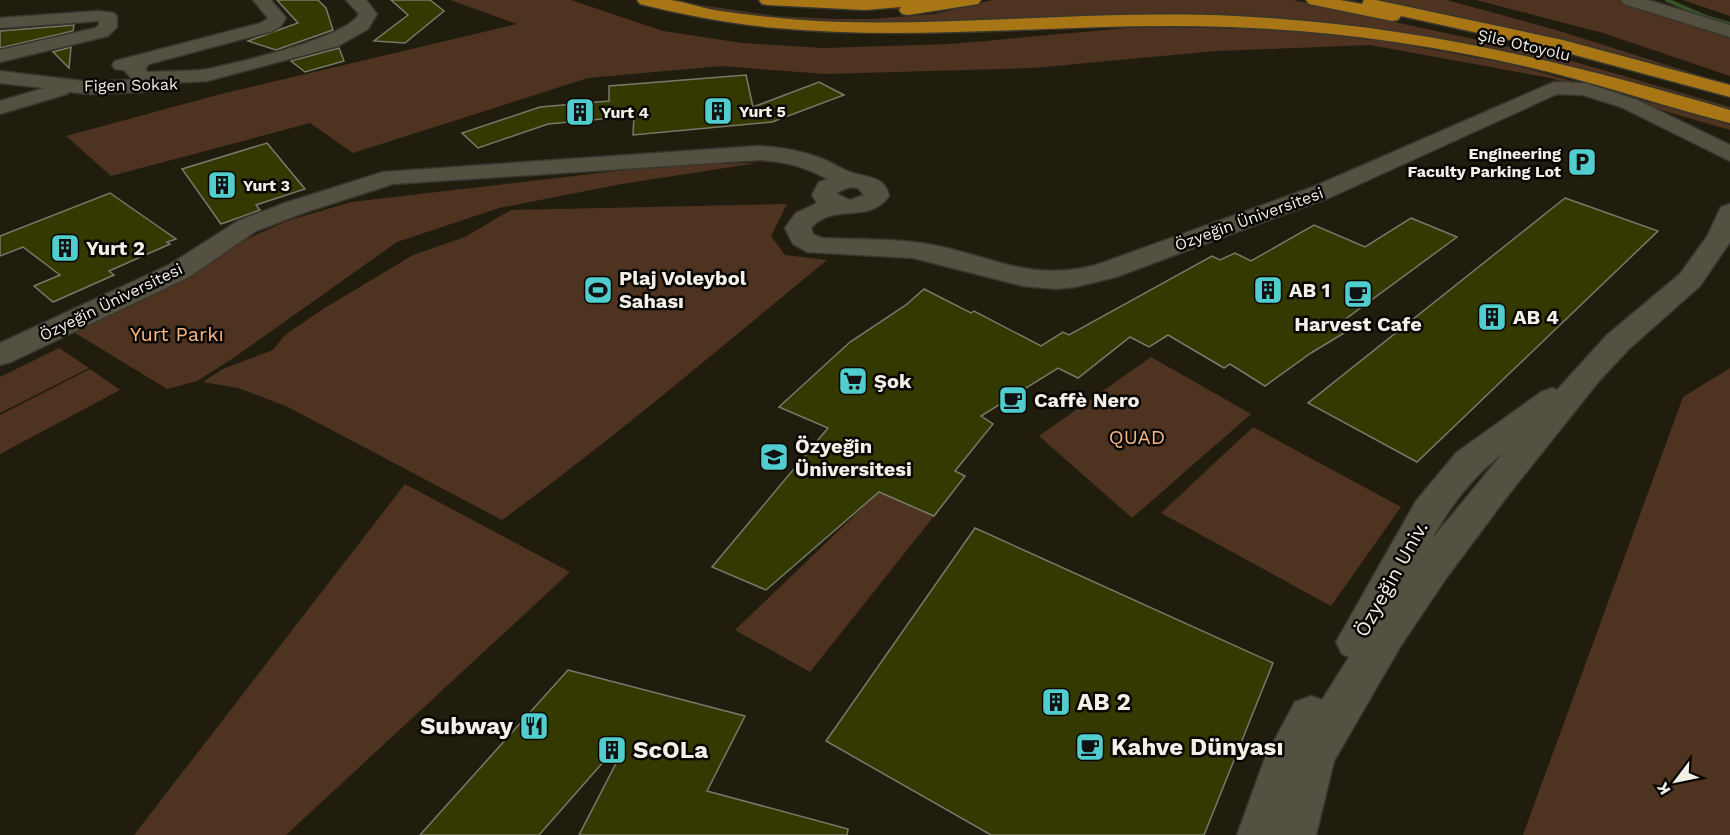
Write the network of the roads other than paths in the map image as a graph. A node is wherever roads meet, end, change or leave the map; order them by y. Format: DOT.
graph roads {
  1 [pos="262,0"];
  2 [pos="355,0"];
  3 [pos="646,0"];
  4 [pos="706,0"];
  5 [pos="768,0"];
  6 [pos="923,0"];
  7 [pos="972,0"];
  8 [pos="1315,0"];
  9 [pos="1348,0"];
  10 [pos="1629,0"];
  11 [pos="0,23"];
  12 [pos="1553,25"];
  13 [pos="1730,31"];
  14 [pos="0,56"];
  15 [pos="142,60"];
  16 [pos="0,77"];
  17 [pos="1730,80"];
  18 [pos="262,81"];
  19 [pos="68,86"];
  20 [pos="1730,91"];
  21 [pos="1730,100"];
  22 [pos="0,108"];
  23 [pos="1730,117"];
  24 [pos="1730,154"];
  25 [pos="848,180"];
  26 [pos="837,205"];
  27 [pos="1730,212"];
  28 [pos="0,355"];
  29 [pos="1588,374"];
  30 [pos="1262,835"];
  31 [pos="1292,835"];
  1 -- 15 [label="street"];
  2 -- 15 [label="street"];
  3 -- 23 [label="highway"];
  4 -- 7 [label="highway"];
  5 -- 6 [label="highway"];
  8 -- 21 [label="highway, Şile Otoyolu"];
  9 -- 20 [label="highway, Şile Otoyolu"];
  10 -- 13 [label="street"];
  11 -- 14 [label="street"];
  12 -- 17 [label="highway"];
  15 -- 19 [label="street"];
  16 -- 19 [label="street, Figen Sokak"];
  18 -- 19 [label="street, Figen Sokak"];
  19 -- 22 [label="street"];
  24 -- 26 [label="street, Özyeğin Üniversitesi"];
  25 -- 26 [label="street"];
  25 -- 26 [label="street, Özyeğin Üniversitesi"];
  25 -- 28 [label="street, Özyeğin Üniversitesi"];
  27 -- 29 [label="street"];
  29 -- 30 [label="street, Özyeğin Univ."];
  29 -- 31 [label="street"];
}
